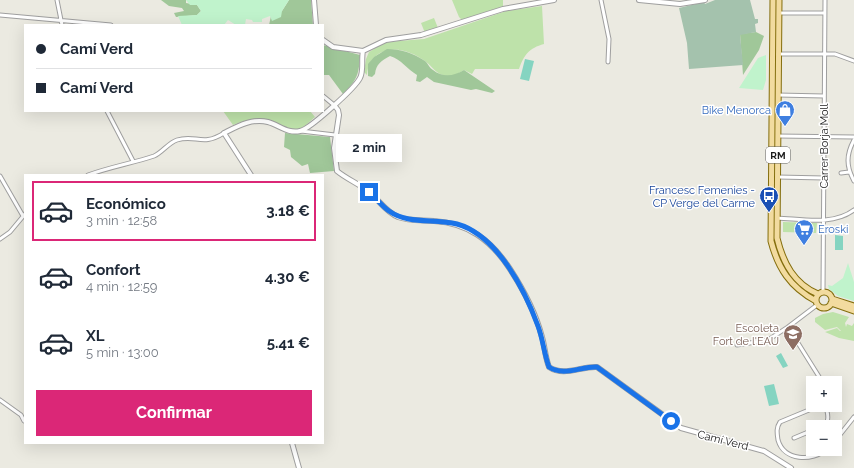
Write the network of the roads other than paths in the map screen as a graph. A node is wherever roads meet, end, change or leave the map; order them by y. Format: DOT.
graph roads {
  1 [pos="57,0"];
  2 [pos="314,0"];
  3 [pos="554,0"];
  4 [pos="601,0"];
  5 [pos="639,0"];
  6 [pos="705,0"];
  7 [pos="773,0"];
  8 [pos="779,0"];
  9 [pos="824,0"];
  10 [pos="779,13"];
  11 [pos="824,13"];
  12 [pos="0,15"];
  13 [pos="60,21"];
  14 [pos="62,24"];
  15 [pos="98,24"];
  16 [pos="316,24"];
  17 [pos="324,41"];
  18 [pos="363,51"];
  19 [pos="778,54"];
  20 [pos="824,54"];
  21 [pos="854,61"];
  22 [pos="608,62"];
  23 [pos="778,95"];
  24 [pos="824,96"];
  25 [pos="324,97"];
  26 [pos="334,105"];
  27 [pos="108,112"];
  28 [pos="301,131"];
  29 [pos="224,133"];
  30 [pos="335,135"];
  31 [pos="778,136"];
  32 [pos="824,137"];
  33 [pos="854,137"];
  34 [pos="854,140"];
  35 [pos="133,161"];
  36 [pos="849,172"];
  37 [pos="841,173"];
  38 [pos="91,174"];
  39 [pos="249,174"];
  40 [pos="0,176"];
  41 [pos="778,177"];
  42 [pos="824,178"];
  43 [pos="854,181"];
  44 [pos="854,210"];
  45 [pos="24,215"];
  46 [pos="777,218"];
  47 [pos="823,220"];
  48 [pos="0,239"];
  49 [pos="823,291"];
  50 [pos="818,294"];
  51 [pos="832,301"];
  52 [pos="816,303"];
  53 [pos="854,306"];
  54 [pos="854,311"];
  55 [pos="788,327"];
  56 [pos="737,345"];
  57 [pos="819,376"];
  58 [pos="0,400"];
  59 [pos="806,410"];
  60 [pos="854,417"];
  61 [pos="24,422"];
  62 [pos="842,432"];
  63 [pos="806,433"];
  64 [pos="794,438"];
  65 [pos="292,444"];
  66 [pos="810,456"];
  67 [pos="785,466"];
  68 [pos="299,468"];
  69 [pos="791,468"];
  1 -- 13 [label="street"];
  2 -- 16 [label="street"];
  3 -- 18 [label="street"];
  4 -- 22 [label="street"];
  5 -- 6 [label="street"];
  7 -- 52 [label="main road, RM"];
  8 -- 10 [label="main road, RM"];
  9 -- 11 [label="street, Carrer Borja Moll"];
  10 -- 11 [label="street"];
  10 -- 19 [label="main road, RM"];
  11 -- 20 [label="street, Carrer Borja Moll"];
  12 -- 13 [label="street"];
  13 -- 14 [label="street"];
  13 -- 15 [label="street"];
  17 -- 18 [label="street"];
  18 -- 26 [label="street"];
  19 -- 20 [label="street"];
  19 -- 23 [label="main road, RM"];
  20 -- 21 [label="street"];
  20 -- 24 [label="street, Carrer Borja Moll"];
  23 -- 24 [label="street"];
  23 -- 31 [label="main road, RM"];
  24 -- 32 [label="street, Carrer Borja Moll"];
  25 -- 26 [label="street"];
  26 -- 28 [label="street"];
  26 -- 30 [label="street, Camí Verd"];
  27 -- 35 [label="street"];
  28 -- 29 [label="street"];
  28 -- 30 [label="street"];
  29 -- 35 [label="street"];
  29 -- 39 [label="street"];
  30 -- 67 [label="street, Camí Verd"];
  31 -- 32 [label="street"];
  31 -- 41 [label="main road, RM"];
  32 -- 33 [label="street"];
  32 -- 42 [label="street, Carrer Borja Moll"];
  34 -- 36 [label="street"];
  35 -- 38 [label="street"];
  36 -- 37 [label="street"];
  36 -- 43 [label="street"];
  40 -- 45 [label="street"];
  41 -- 42 [label="street"];
  41 -- 46 [label="main road, RM"];
  42 -- 47 [label="street, Carrer Borja Moll"];
  44 -- 47 [label="street"];
  45 -- 48 [label="street"];
  46 -- 47 [label="street"];
  46 -- 50 [label="main road, RM"];
  47 -- 49 [label="street, Carrer Borja Moll"];
  49 -- 50 [label="main road"];
  49 -- 51 [label="main road"];
  50 -- 52 [label="main road"];
  51 -- 52 [label="main road"];
  51 -- 53 [label="main road"];
  51 -- 54 [label="main road"];
  52 -- 55 [label="street"];
  55 -- 56 [label="street"];
  55 -- 57 [label="street"];
  58 -- 61 [label="street"];
  59 -- 66 [label="street"];
  60 -- 62 [label="street"];
  63 -- 64 [label="street"];
  65 -- 68 [label="street"];
  67 -- 69 [label="street, Camí Verd"];
}
